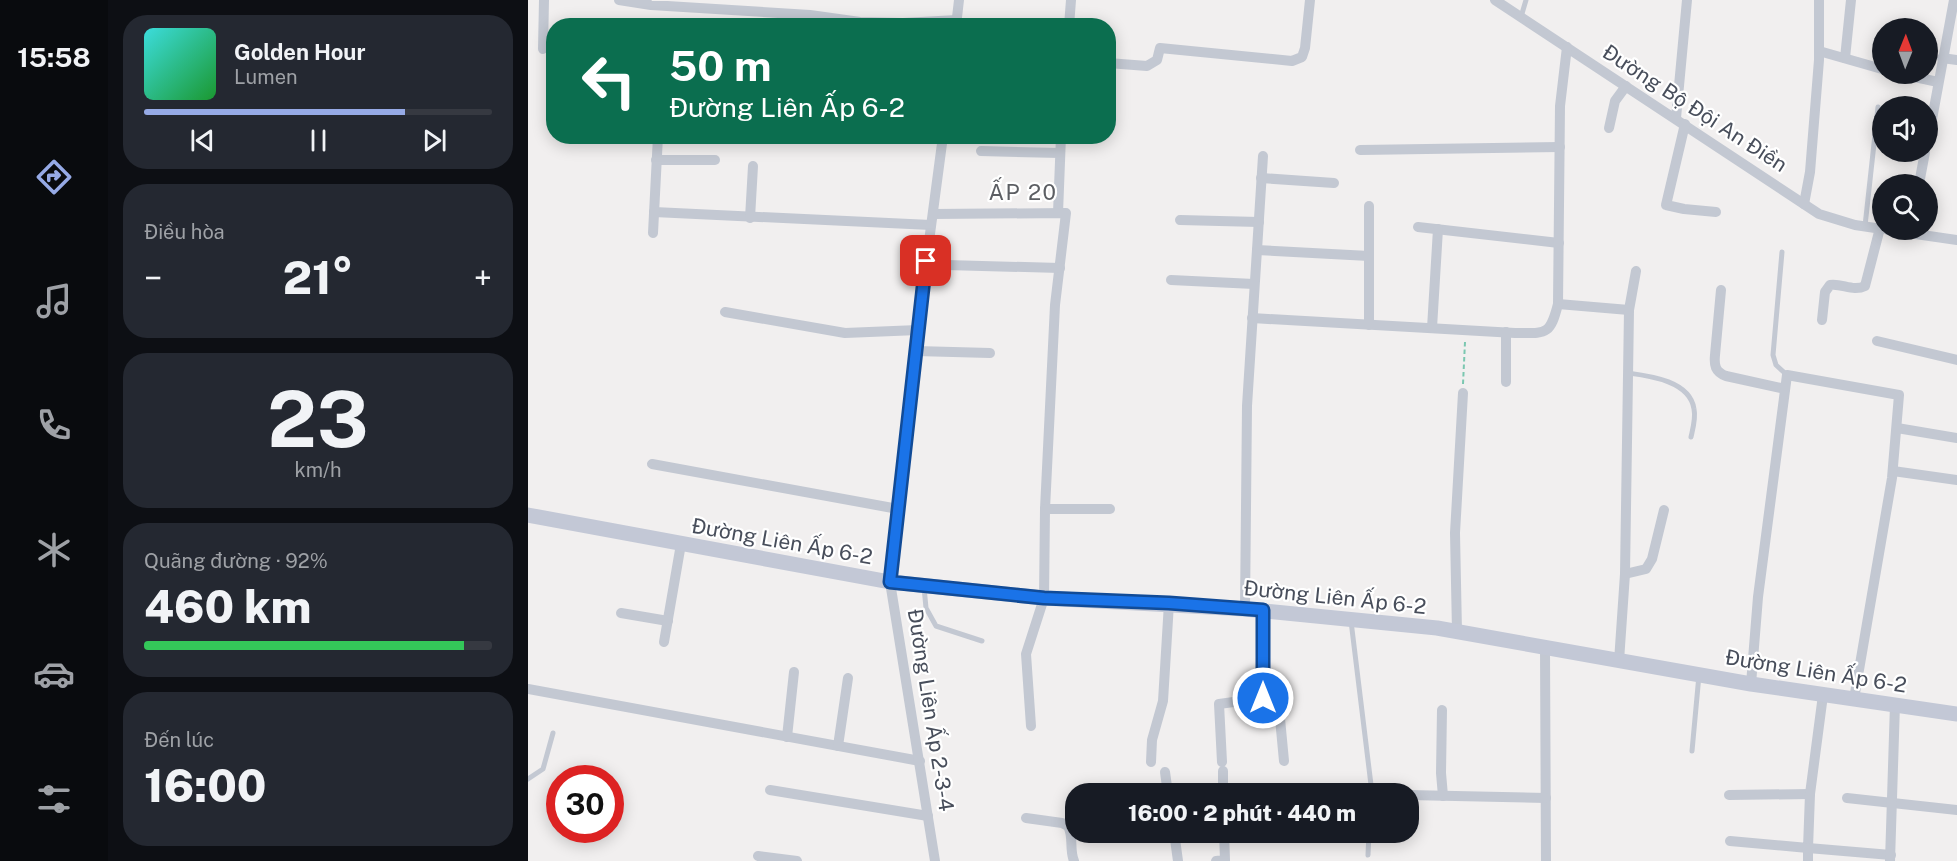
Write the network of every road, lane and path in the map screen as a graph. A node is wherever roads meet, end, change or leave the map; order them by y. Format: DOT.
graph roads {
  1 [pos="544,0"];
  2 [pos="619,0"];
  3 [pos="959,0"];
  4 [pos="1071,0"];
  5 [pos="1310,0"];
  6 [pos="1495,0"];
  7 [pos="1526,0"];
  8 [pos="1687,0"];
  9 [pos="1819,0"];
  10 [pos="1851,0"];
  11 [pos="1954,0"];
  12 [pos="680,3"];
  13 [pos="1521,17"];
  14 [pos="831,18"];
  15 [pos="957,18"];
  16 [pos="1070,18"];
  17 [pos="1567,47"];
  18 [pos="543,49"];
  19 [pos="1819,51"];
  20 [pos="1845,58"];
  21 [pos="1942,58"];
  22 [pos="1957,60"];
  23 [pos="1116,64"];
  24 [pos="1872,66"];
  25 [pos="1938,82"];
  26 [pos="1626,86"];
  27 [pos="1680,121"];
  28 [pos="1609,128"];
  29 [pos="657,144"];
  30 [pos="942,144"];
  31 [pos="1060,144"];
  32 [pos="1560,147"];
  33 [pos="1360,150"];
  34 [pos="981,151"];
  35 [pos="1060,153"];
  36 [pos="1263,156"];
  37 [pos="656,160"];
  38 [pos="716,160"];
  39 [pos="1872,162"];
  40 [pos="753,166"];
  41 [pos="1262,178"];
  42 [pos="1334,183"];
  43 [pos="1804,204"];
  44 [pos="1369,206"];
  45 [pos="654,212"];
  46 [pos="1716,212"];
  47 [pos="1058,213"];
  48 [pos="750,218"];
  49 [pos="932,219"];
  50 [pos="1180,220"];
  51 [pos="1259,222"];
  52 [pos="1865,226"];
  53 [pos="1418,227"];
  54 [pos="1872,227"];
  55 [pos="1438,229"];
  56 [pos="653,233"];
  57 [pos="1938,236"];
  58 [pos="1880,240"];
  59 [pos="1957,240"];
  60 [pos="1559,243"];
  61 [pos="1257,250"];
  62 [pos="1782,252"];
  63 [pos="1369,256"];
  64 [pos="946,265"];
  65 [pos="1060,268"];
  66 [pos="1636,271"];
  67 [pos="1171,280"];
  68 [pos="1254,284"];
  69 [pos="1721,290"];
  70 [pos="1558,304"];
  71 [pos="1629,310"];
  72 [pos="725,312"];
  73 [pos="1252,318"];
  74 [pos="1822,320"];
  75 [pos="1369,325"];
  76 [pos="1432,328"];
  77 [pos="918,330"];
  78 [pos="1466,330"];
  79 [pos="1506,332"];
  80 [pos="1877,341"];
  81 [pos="916,351"];
  82 [pos="990,353"];
  83 [pos="1957,360"];
  84 [pos="1628,372"];
  85 [pos="1787,375"];
  86 [pos="1506,382"];
  87 [pos="1785,389"];
  88 [pos="1463,393"];
  89 [pos="1897,428"];
  90 [pos="1691,437"];
  91 [pos="1957,438"];
  92 [pos="652,465"];
  93 [pos="1893,471"];
  94 [pos="1957,480"];
  95 [pos="898,509"];
  96 [pos="1045,509"];
  97 [pos="1110,509"];
  98 [pos="1664,510"];
  99 [pos="528,516"];
  100 [pos="681,544"];
  101 [pos="1625,574"];
  102 [pos="890,582"];
  103 [pos="924,585"];
  104 [pos="1044,598"];
  105 [pos="1169,603"];
  106 [pos="1245,609"];
  107 [pos="1263,610"];
  108 [pos="621,613"];
  109 [pos="1351,619"];
  110 [pos="668,621"];
  111 [pos="1457,632"];
  112 [pos="982,640"];
  113 [pos="664,642"];
  114 [pos="1545,649"];
  115 [pos="1619,661"];
  116 [pos="794,672"];
  117 [pos="1699,674"];
  118 [pos="848,678"];
  119 [pos="1751,684"];
  120 [pos="528,689"];
  121 [pos="1823,695"];
  122 [pos="1263,698"];
  123 [pos="1854,699"];
  124 [pos="1895,704"];
  125 [pos="1442,710"];
  126 [pos="1957,714"];
  127 [pos="1031,726"];
  128 [pos="553,733"];
  129 [pos="787,737"];
  130 [pos="838,746"];
  131 [pos="1692,751"];
  132 [pos="920,761"];
  133 [pos="1284,761"];
  134 [pos="1151,762"];
  135 [pos="1165,772"];
  136 [pos="528,779"];
  137 [pos="1166,783"];
  138 [pos="1223,783"];
  139 [pos="1371,783"];
  140 [pos="770,790"];
  141 [pos="1810,794"];
  142 [pos="1419,795"];
  143 [pos="1729,795"];
  144 [pos="1443,796"];
  145 [pos="1546,798"];
  146 [pos="1847,798"];
  147 [pos="1892,802"];
  148 [pos="1957,810"];
  149 [pos="928,816"];
  150 [pos="1026,818"];
  151 [pos="1730,841"];
  152 [pos="1176,843"];
  153 [pos="1224,843"];
  154 [pos="1369,843"];
  155 [pos="1808,848"];
  156 [pos="1368,855"];
  157 [pos="758,856"];
  158 [pos="1890,858"];
  159 [pos="797,861"];
  160 [pos="935,861"];
  161 [pos="1074,861"];
  162 [pos="1178,861"];
  163 [pos="1216,861"];
  164 [pos="1546,861"];
  165 [pos="1808,861"];
  1 -- 18 [label="street"];
  2 -- 12 [label="street"];
  3 -- 15 [label="street"];
  4 -- 16 [label="street"];
  5 -- 23 [label="street"];
  6 -- 13 [label="street, Đường Bộ Đội An Điền"];
  7 -- 13 [label="lane"];
  8 -- 27 [label="street"];
  9 -- 19 [label="street"];
  10 -- 20 [label="street"];
  11 -- 21 [label="street"];
  12 -- 14 [label="street"];
  13 -- 17 [label="street, Đường Bộ Đội An Điền"];
  17 -- 26 [label="street, Đường Bộ Đội An Điền"];
  17 -- 32 [label="street"];
  19 -- 20 [label="street"];
  19 -- 43 [label="street"];
  20 -- 24 [label="street"];
  21 -- 22 [label="street"];
  21 -- 25 [label="street"];
  26 -- 27 [label="street, Đường Bộ Đội An Điền"];
  26 -- 28 [label="street"];
  27 -- 43 [label="street, Đường Bộ Đội An Điền"];
  27 -- 46 [label="street"];
  29 -- 37 [label="street"];
  30 -- 49 [label="street, Đường Liên Ấp 2-3-4"];
  31 -- 35 [label="street"];
  32 -- 33 [label="street"];
  32 -- 60 [label="street"];
  34 -- 35 [label="street"];
  35 -- 47 [label="street"];
  36 -- 41 [label="street"];
  37 -- 38 [label="street"];
  37 -- 45 [label="street"];
  39 -- 52 [label="lane"];
  40 -- 48 [label="street"];
  41 -- 42 [label="street"];
  41 -- 51 [label="street"];
  43 -- 52 [label="street, Đường Bộ Đội An Điền"];
  44 -- 63 [label="street"];
  45 -- 48 [label="street"];
  45 -- 56 [label="street"];
  47 -- 49 [label="street"];
  47 -- 65 [label="street"];
  48 -- 49 [label="street"];
  49 -- 77 [label="street, Đường Liên Ấp 2-3-4"];
  50 -- 51 [label="street"];
  51 -- 61 [label="street"];
  52 -- 54 [label="street, Đường Bộ Đội An Điền"];
  53 -- 55 [label="street"];
  55 -- 60 [label="street"];
  55 -- 76 [label="street"];
  57 -- 59 [label="street, Đường Bộ Đội An Điền"];
  58 -- 74 [label="street"];
  60 -- 70 [label="street"];
  61 -- 63 [label="street"];
  61 -- 68 [label="street"];
  62 -- 85 [label="lane"];
  63 -- 75 [label="street"];
  64 -- 65 [label="street"];
  65 -- 96 [label="street"];
  66 -- 71 [label="street"];
  67 -- 68 [label="street"];
  68 -- 73 [label="street"];
  69 -- 87 [label="street"];
  70 -- 71 [label="street"];
  70 -- 79 [label="street"];
  71 -- 84 [label="street"];
  72 -- 77 [label="street"];
  73 -- 75 [label="street"];
  73 -- 106 [label="street"];
  75 -- 76 [label="street"];
  76 -- 78 [label="street"];
  77 -- 81 [label="street, Đường Liên Ấp 2-3-4"];
  78 -- 79 [label="street"];
  78 -- 88 [label="path"];
  79 -- 86 [label="street"];
  80 -- 83 [label="street"];
  81 -- 82 [label="street"];
  81 -- 95 [label="street, Đường Liên Ấp 2-3-4"];
  84 -- 90 [label="lane"];
  84 -- 101 [label="street"];
  85 -- 87 [label="street"];
  85 -- 89 [label="street"];
  87 -- 119 [label="street"];
  88 -- 111 [label="street"];
  89 -- 91 [label="street"];
  89 -- 93 [label="street"];
  92 -- 95 [label="street"];
  93 -- 94 [label="street"];
  93 -- 123 [label="street"];
  95 -- 102 [label="street, Đường Liên Ấp 2-3-4"];
  96 -- 97 [label="street"];
  96 -- 104 [label="street"];
  98 -- 101 [label="street"];
  99 -- 100 [label="street, Đường Liên Ấp 6-2"];
  100 -- 102 [label="street, Đường Liên Ấp 6-2"];
  100 -- 110 [label="street"];
  101 -- 115 [label="street"];
  102 -- 103 [label="street, Đường Liên Ấp 6-2"];
  102 -- 132 [label="street, Đường Liên Ấp 2-3-4"];
  103 -- 104 [label="street, Đường Liên Ấp 6-2"];
  103 -- 112 [label="lane"];
  104 -- 105 [label="street, Đường Liên Ấp 6-2"];
  104 -- 127 [label="street"];
  105 -- 106 [label="street, Đường Liên Ấp 6-2"];
  105 -- 134 [label="street"];
  106 -- 107 [label="street, Đường Liên Ấp 6-2"];
  107 -- 109 [label="street, Đường Liên Ấp 6-2"];
  107 -- 122 [label="street"];
  108 -- 110 [label="street"];
  109 -- 111 [label="street, Đường Liên Ấp 6-2"];
  109 -- 139 [label="lane"];
  110 -- 113 [label="street"];
  111 -- 114 [label="street, Đường Liên Ấp 6-2"];
  114 -- 115 [label="street, Đường Liên Ấp 6-2"];
  114 -- 145 [label="street"];
  115 -- 117 [label="street, Đường Liên Ấp 6-2"];
  116 -- 129 [label="street"];
  117 -- 119 [label="street, Đường Liên Ấp 6-2"];
  117 -- 131 [label="lane"];
  118 -- 130 [label="street"];
  119 -- 121 [label="street, Đường Liên Ấp 6-2"];
  120 -- 129 [label="street"];
  121 -- 123 [label="street, Đường Liên Ấp 6-2"];
  121 -- 141 [label="street"];
  122 -- 133 [label="street"];
  122 -- 138 [label="street"];
  123 -- 124 [label="street, Đường Liên Ấp 6-2"];
  124 -- 126 [label="street, Đường Liên Ấp 6-2"];
  124 -- 147 [label="street"];
  125 -- 144 [label="street"];
  128 -- 136 [label="lane"];
  129 -- 130 [label="street"];
  130 -- 132 [label="street"];
  132 -- 149 [label="street, Đường Liên Ấp 2-3-4"];
  135 -- 137 [label="street"];
  140 -- 149 [label="street"];
  141 -- 143 [label="street"];
  141 -- 155 [label="street"];
  142 -- 144 [label="street"];
  144 -- 145 [label="street"];
  145 -- 164 [label="street"];
  146 -- 147 [label="street"];
  147 -- 148 [label="street"];
  147 -- 158 [label="street"];
  149 -- 160 [label="street, Đường Liên Ấp 2-3-4"];
  150 -- 161 [label="street"];
  151 -- 155 [label="street"];
  152 -- 162 [label="street"];
  153 -- 163 [label="street"];
  154 -- 156 [label="lane"];
  155 -- 158 [label="street"];
  155 -- 165 [label="street"];
  157 -- 159 [label="street"];
}
